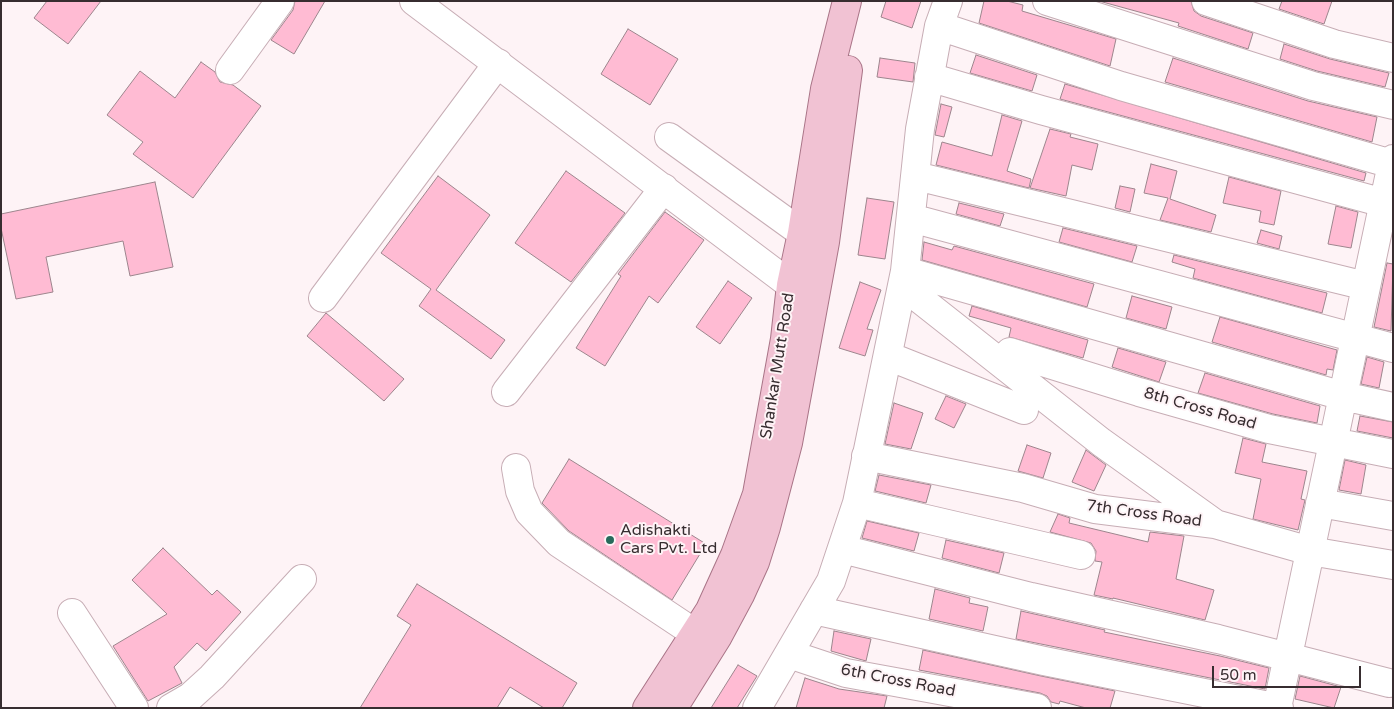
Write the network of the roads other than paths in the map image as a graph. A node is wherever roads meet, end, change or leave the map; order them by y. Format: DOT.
graph roads {
  1 [pos="280,1"];
  2 [pos="414,1"];
  3 [pos="847,1"];
  4 [pos="866,1"];
  5 [pos="1047,1"];
  6 [pos="1206,1"];
  7 [pos="943,14"];
  8 [pos="1393,58"];
  9 [pos="498,63"];
  10 [pos="230,70"];
  11 [pos="930,77"];
  12 [pos="1393,105"];
  13 [pos="669,138"];
  14 [pos="916,176"];
  15 [pos="1390,179"];
  16 [pos="664,188"];
  17 [pos="911,218"];
  18 [pos="802,233"];
  19 [pos="1385,235"];
  20 [pos="903,278"];
  21 [pos="791,284"];
  22 [pos="1366,286"];
  23 [pos="323,298"];
  24 [pos="1355,338"];
  25 [pos="1393,348"];
  26 [pos="1010,352"];
  27 [pos="888,356"];
  28 [pos="506,392"];
  29 [pos="1342,396"];
  30 [pos="1393,407"];
  31 [pos="1024,410"];
  32 [pos="1333,442"];
  33 [pos="1393,454"];
  34 [pos="866,456"];
  35 [pos="516,468"];
  36 [pos="1320,503"];
  37 [pos="857,504"];
  38 [pos="1393,516"];
  39 [pos="1215,524"];
  40 [pos="842,549"];
  41 [pos="1310,551"];
  42 [pos="1081,555"];
  43 [pos="745,558"];
  44 [pos="1393,564"];
  45 [pos="302,578"];
  46 [pos="814,610"];
  47 [pos="72,613"];
  48 [pos="696,634"];
  49 [pos="789,654"];
  50 [pos="1288,658"];
  51 [pos="1389,683"];
  52 [pos="766,706"];
  53 [pos="134,708"];
  54 [pos="171,708"];
  55 [pos="648,708"];
  56 [pos="673,708"];
  57 [pos="1037,708"];
  58 [pos="1278,708"];
  1 -- 10 [label="street"];
  2 -- 9 [label="street"];
  3 -- 18 [label="main road, Shankar Mutt Road"];
  4 -- 43 [label="main road, Shankar Mutt Road"];
  5 -- 12 [label="street"];
  6 -- 8 [label="street"];
  7 -- 11 [label="street"];
  7 -- 15 [label="street"];
  9 -- 16 [label="street"];
  9 -- 23 [label="street"];
  11 -- 14 [label="street"];
  11 -- 15 [label="street"];
  13 -- 18 [label="street"];
  14 -- 17 [label="street"];
  14 -- 22 [label="street"];
  15 -- 19 [label="street"];
  16 -- 21 [label="street"];
  16 -- 28 [label="street"];
  17 -- 20 [label="street"];
  17 -- 24 [label="street"];
  18 -- 21 [label="main road, Shankar Mutt Road"];
  19 -- 22 [label="street"];
  20 -- 27 [label="street"];
  20 -- 29 [label="street"];
  20 -- 39 [label="street"];
  21 -- 43 [label="main road, Shankar Mutt Road"];
  22 -- 24 [label="street"];
  24 -- 25 [label="street"];
  24 -- 29 [label="street"];
  26 -- 32 [label="street, 8th Cross Road"];
  27 -- 31 [label="street"];
  27 -- 34 [label="street"];
  29 -- 30 [label="street"];
  29 -- 32 [label="street"];
  32 -- 33 [label="street, 8th Cross Road"];
  32 -- 36 [label="street"];
  34 -- 37 [label="street"];
  34 -- 39 [label="street, 7th Cross Road"];
  35 -- 48 [label="street"];
  36 -- 38 [label="street"];
  36 -- 41 [label="street"];
  37 -- 40 [label="street"];
  37 -- 42 [label="street"];
  39 -- 41 [label="street, 7th Cross Road"];
  40 -- 46 [label="street"];
  40 -- 50 [label="street"];
  41 -- 44 [label="street, 7th Cross Road"];
  41 -- 50 [label="street"];
  43 -- 48 [label="main road, Shankar Mutt Road"];
  43 -- 56 [label="main road, Shankar Mutt Road"];
  45 -- 54 [label="street"];
  46 -- 49 [label="street"];
  46 -- 58 [label="street"];
  47 -- 53 [label="street"];
  48 -- 55 [label="main road, Shankar Mutt Road"];
  49 -- 52 [label="street"];
  49 -- 57 [label="street, 6th Cross Road"];
  50 -- 51 [label="street"];
  50 -- 58 [label="street"];
}
